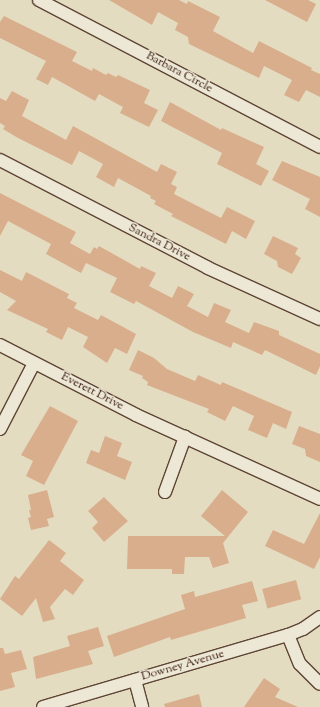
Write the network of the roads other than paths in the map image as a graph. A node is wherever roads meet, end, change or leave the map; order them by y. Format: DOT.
graph roads {
  1 [pos="39,0"];
  2 [pos="320,147"];
  3 [pos="0,160"];
  4 [pos="320,319"];
  5 [pos="0,345"];
  6 [pos="34,363"];
  7 [pos="0,429"];
  8 [pos="185,437"];
  9 [pos="165,492"];
  10 [pos="320,499"];
  11 [pos="320,617"];
  12 [pos="288,635"];
  13 [pos="134,680"];
  14 [pos="320,684"];
  15 [pos="43,707"];
  16 [pos="142,707"];
  1 -- 2 [label="street, Barbara Circle"];
  3 -- 4 [label="street, Sandra Drive"];
  5 -- 6 [label="street, Everett Drive"];
  6 -- 7 [label="street"];
  6 -- 8 [label="street, Everett Drive"];
  8 -- 9 [label="street"];
  8 -- 10 [label="street, Everett Drive"];
  11 -- 12 [label="street, Downey Avenue"];
  12 -- 13 [label="street, Downey Avenue"];
  12 -- 14 [label="street"];
  13 -- 15 [label="street, Downey Avenue"];
  13 -- 16 [label="street"];
}
